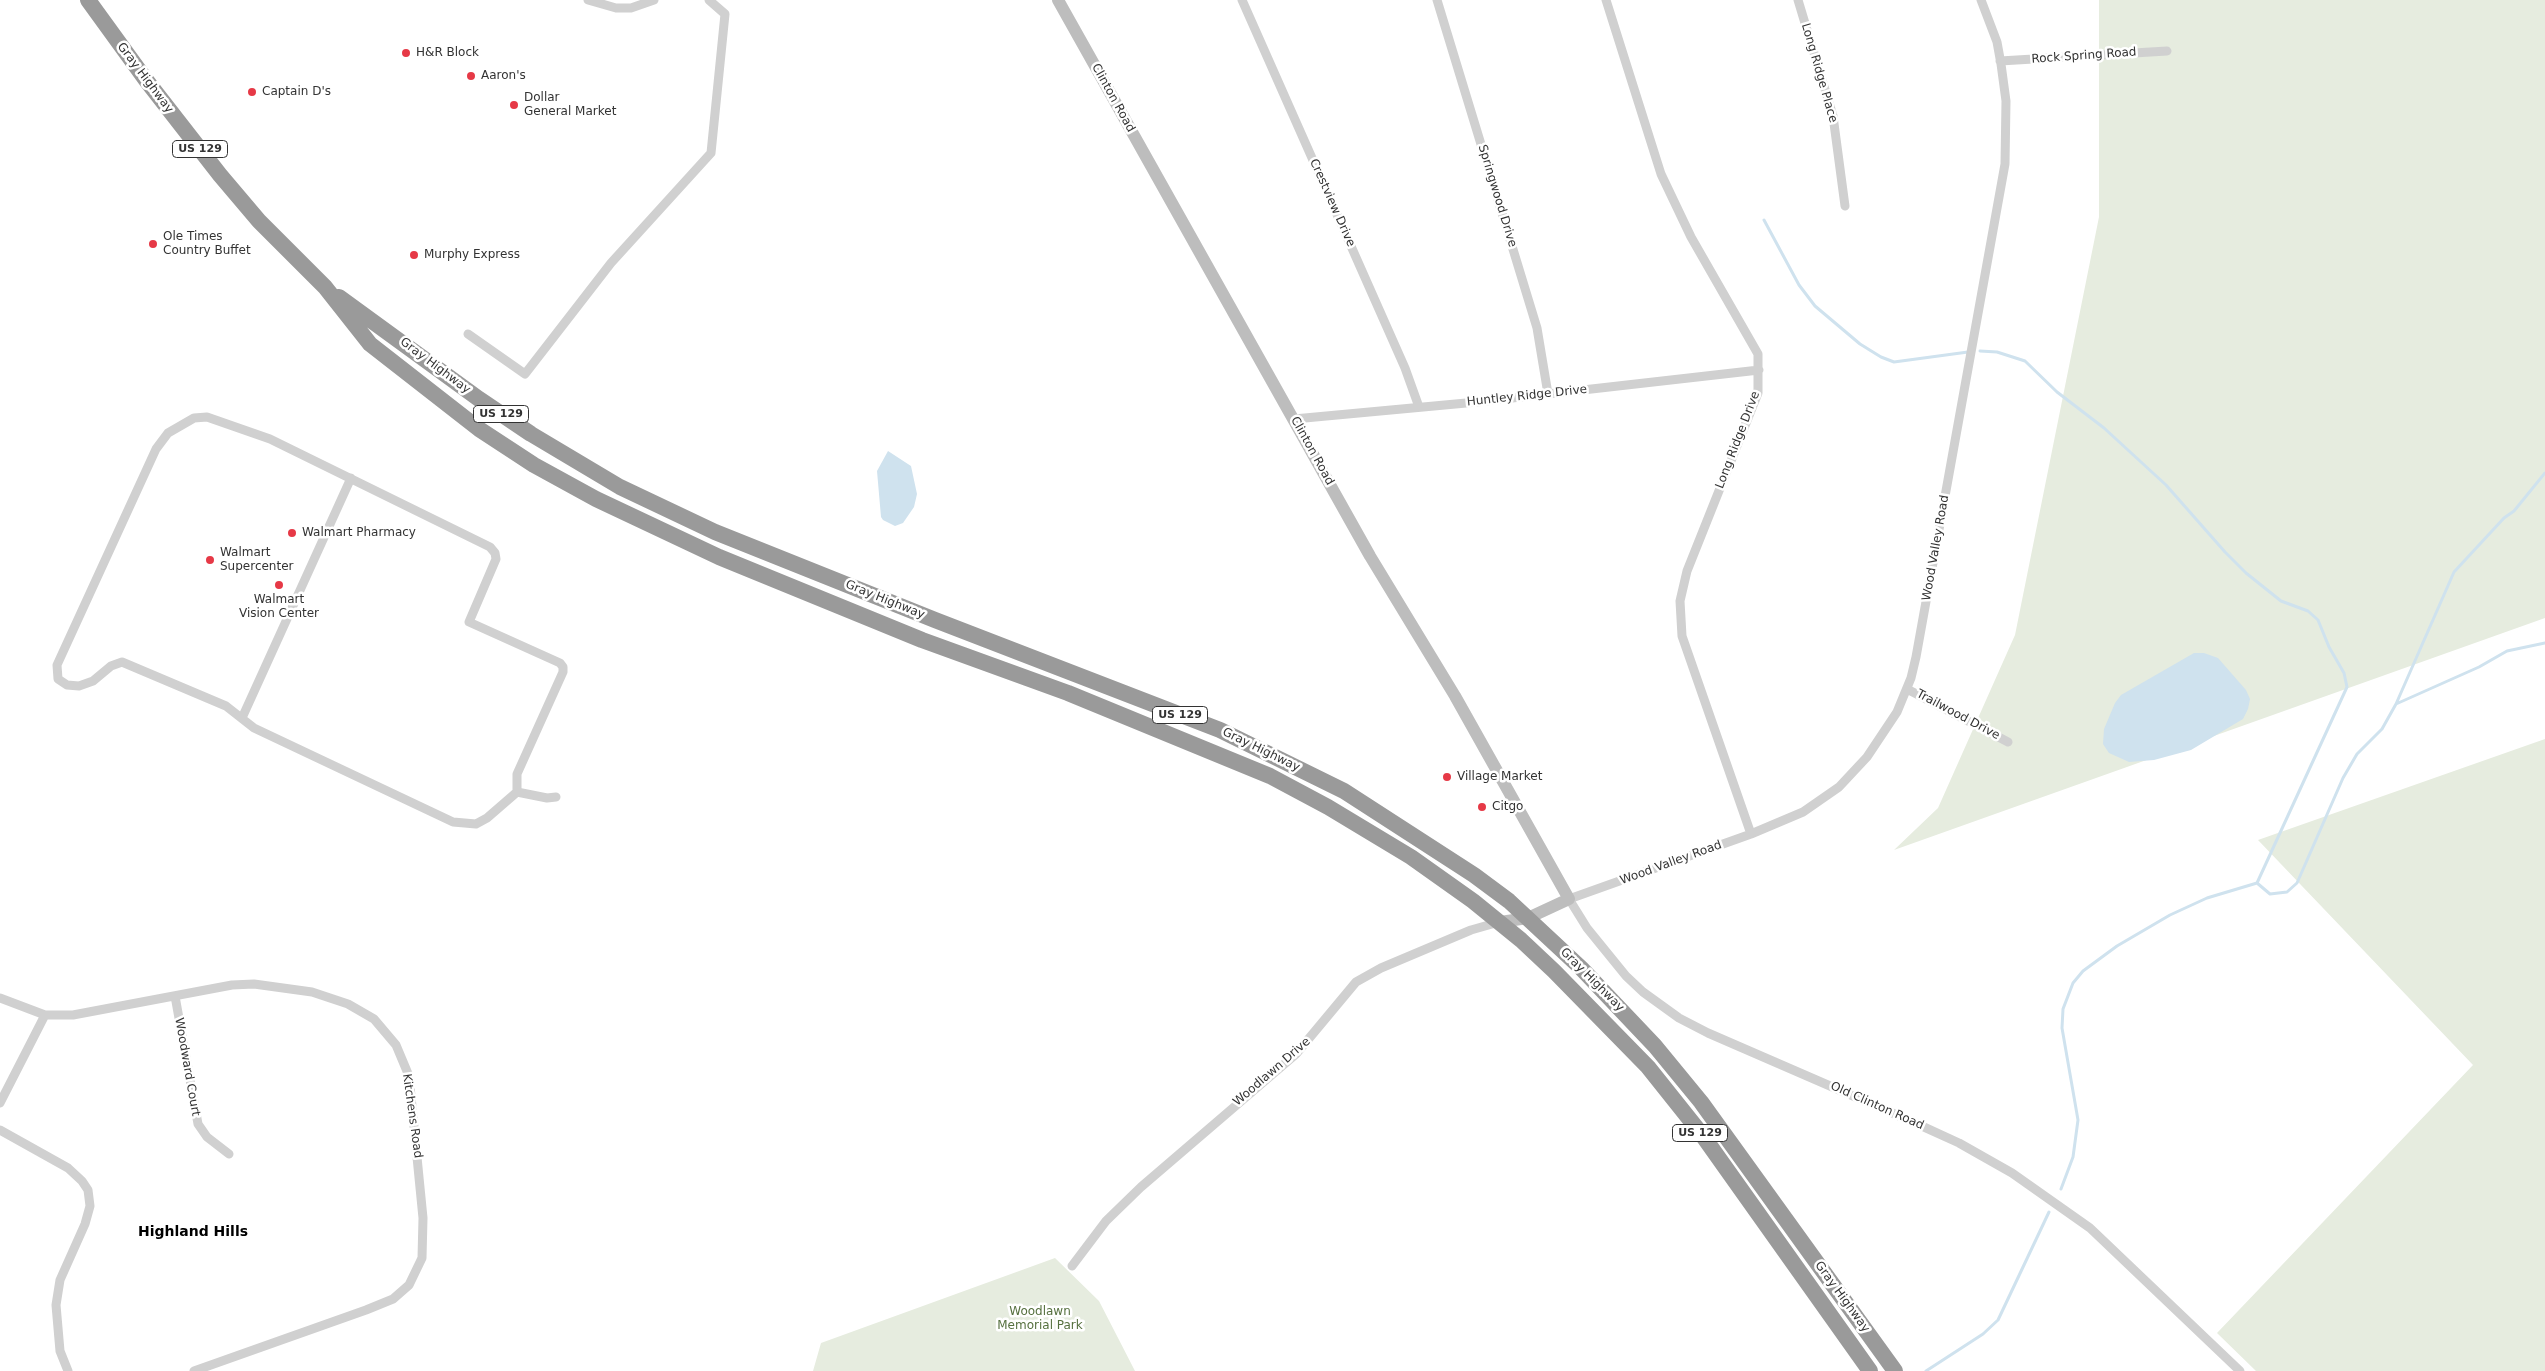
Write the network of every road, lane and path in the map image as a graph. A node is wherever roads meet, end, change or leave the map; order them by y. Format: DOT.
graph roads {
  1 [pos="88,0"];
  2 [pos="588,0"];
  3 [pos="654,0"];
  4 [pos="709,0"];
  5 [pos="1058,0"];
  6 [pos="1242,0"];
  7 [pos="1437,0"];
  8 [pos="1606,0"];
  9 [pos="1798,0"];
  10 [pos="1980,0"];
  11 [pos="2168,50"];
  12 [pos="2000,61"];
  13 [pos="1845,206"];
  14 [pos="324,287"];
  15 [pos="468,334"];
  16 [pos="1759,370"];
  17 [pos="1548,394"];
  18 [pos="1419,406"];
  19 [pos="1294,419"];
  20 [pos="351,478"];
  21 [pos="1907,689"];
  22 [pos="242,718"];
  23 [pos="2008,742"];
  24 [pos="517,792"];
  25 [pos="556,797"];
  26 [pos="1752,834"];
  27 [pos="1569,900"];
  28 [pos="1528,918"];
  29 [pos="1500,922"];
  30 [pos="174,996"];
  31 [pos="0,998"];
  32 [pos="45,1015"];
  33 [pos="0,1103"];
  34 [pos="0,1130"];
  35 [pos="229,1154"];
  36 [pos="1072,1266"];
  37 [pos="68,1371"];
  38 [pos="194,1371"];
  39 [pos="1870,1371"];
  40 [pos="1895,1371"];
  41 [pos="2240,1371"];
  1 -- 14 [label="highway, Gray Highway / US 129"];
  2 -- 3 [label="street"];
  4 -- 15 [label="street"];
  5 -- 19 [label="street, Clinton Road"];
  6 -- 18 [label="street, Crestview Drive"];
  7 -- 17 [label="street, Springwood Drive"];
  8 -- 16 [label="street, Long Ridge Drive"];
  9 -- 13 [label="street, Long Ridge Place"];
  10 -- 12 [label="street, Wood Valley Road"];
  11 -- 12 [label="street, Rock Spring Road"];
  12 -- 21 [label="street, Wood Valley Road"];
  14 -- 28 [label="highway, Gray Highway / US 129"];
  14 -- 29 [label="highway, Gray Highway / US 129"];
  16 -- 17 [label="street, Huntley Ridge Drive"];
  16 -- 26 [label="street, Long Ridge Drive"];
  17 -- 18 [label="street, Huntley Ridge Drive"];
  18 -- 19 [label="street, Huntley Ridge Drive"];
  19 -- 27 [label="street, Clinton Road"];
  20 -- 22 [label="street"];
  20 -- 22 [label="street"];
  20 -- 24 [label="street"];
  21 -- 23 [label="street, Trailwood Drive"];
  21 -- 26 [label="street, Wood Valley Road"];
  22 -- 24 [label="street"];
  24 -- 25 [label="street"];
  26 -- 27 [label="street, Wood Valley Road"];
  27 -- 28 [label="street"];
  27 -- 41 [label="street, Old Clinton Road"];
  28 -- 29 [label="street"];
  28 -- 40 [label="highway, Gray Highway / US 129"];
  29 -- 36 [label="street, Woodlawn Drive"];
  29 -- 39 [label="highway, Gray Highway / US 129"];
  30 -- 32 [label="street, Kitchens Road"];
  30 -- 35 [label="street, Woodward Court"];
  30 -- 38 [label="street, Kitchens Road"];
  31 -- 32 [label="street, Kitchens Road"];
  32 -- 33 [label="street"];
  34 -- 37 [label="street"];
}
